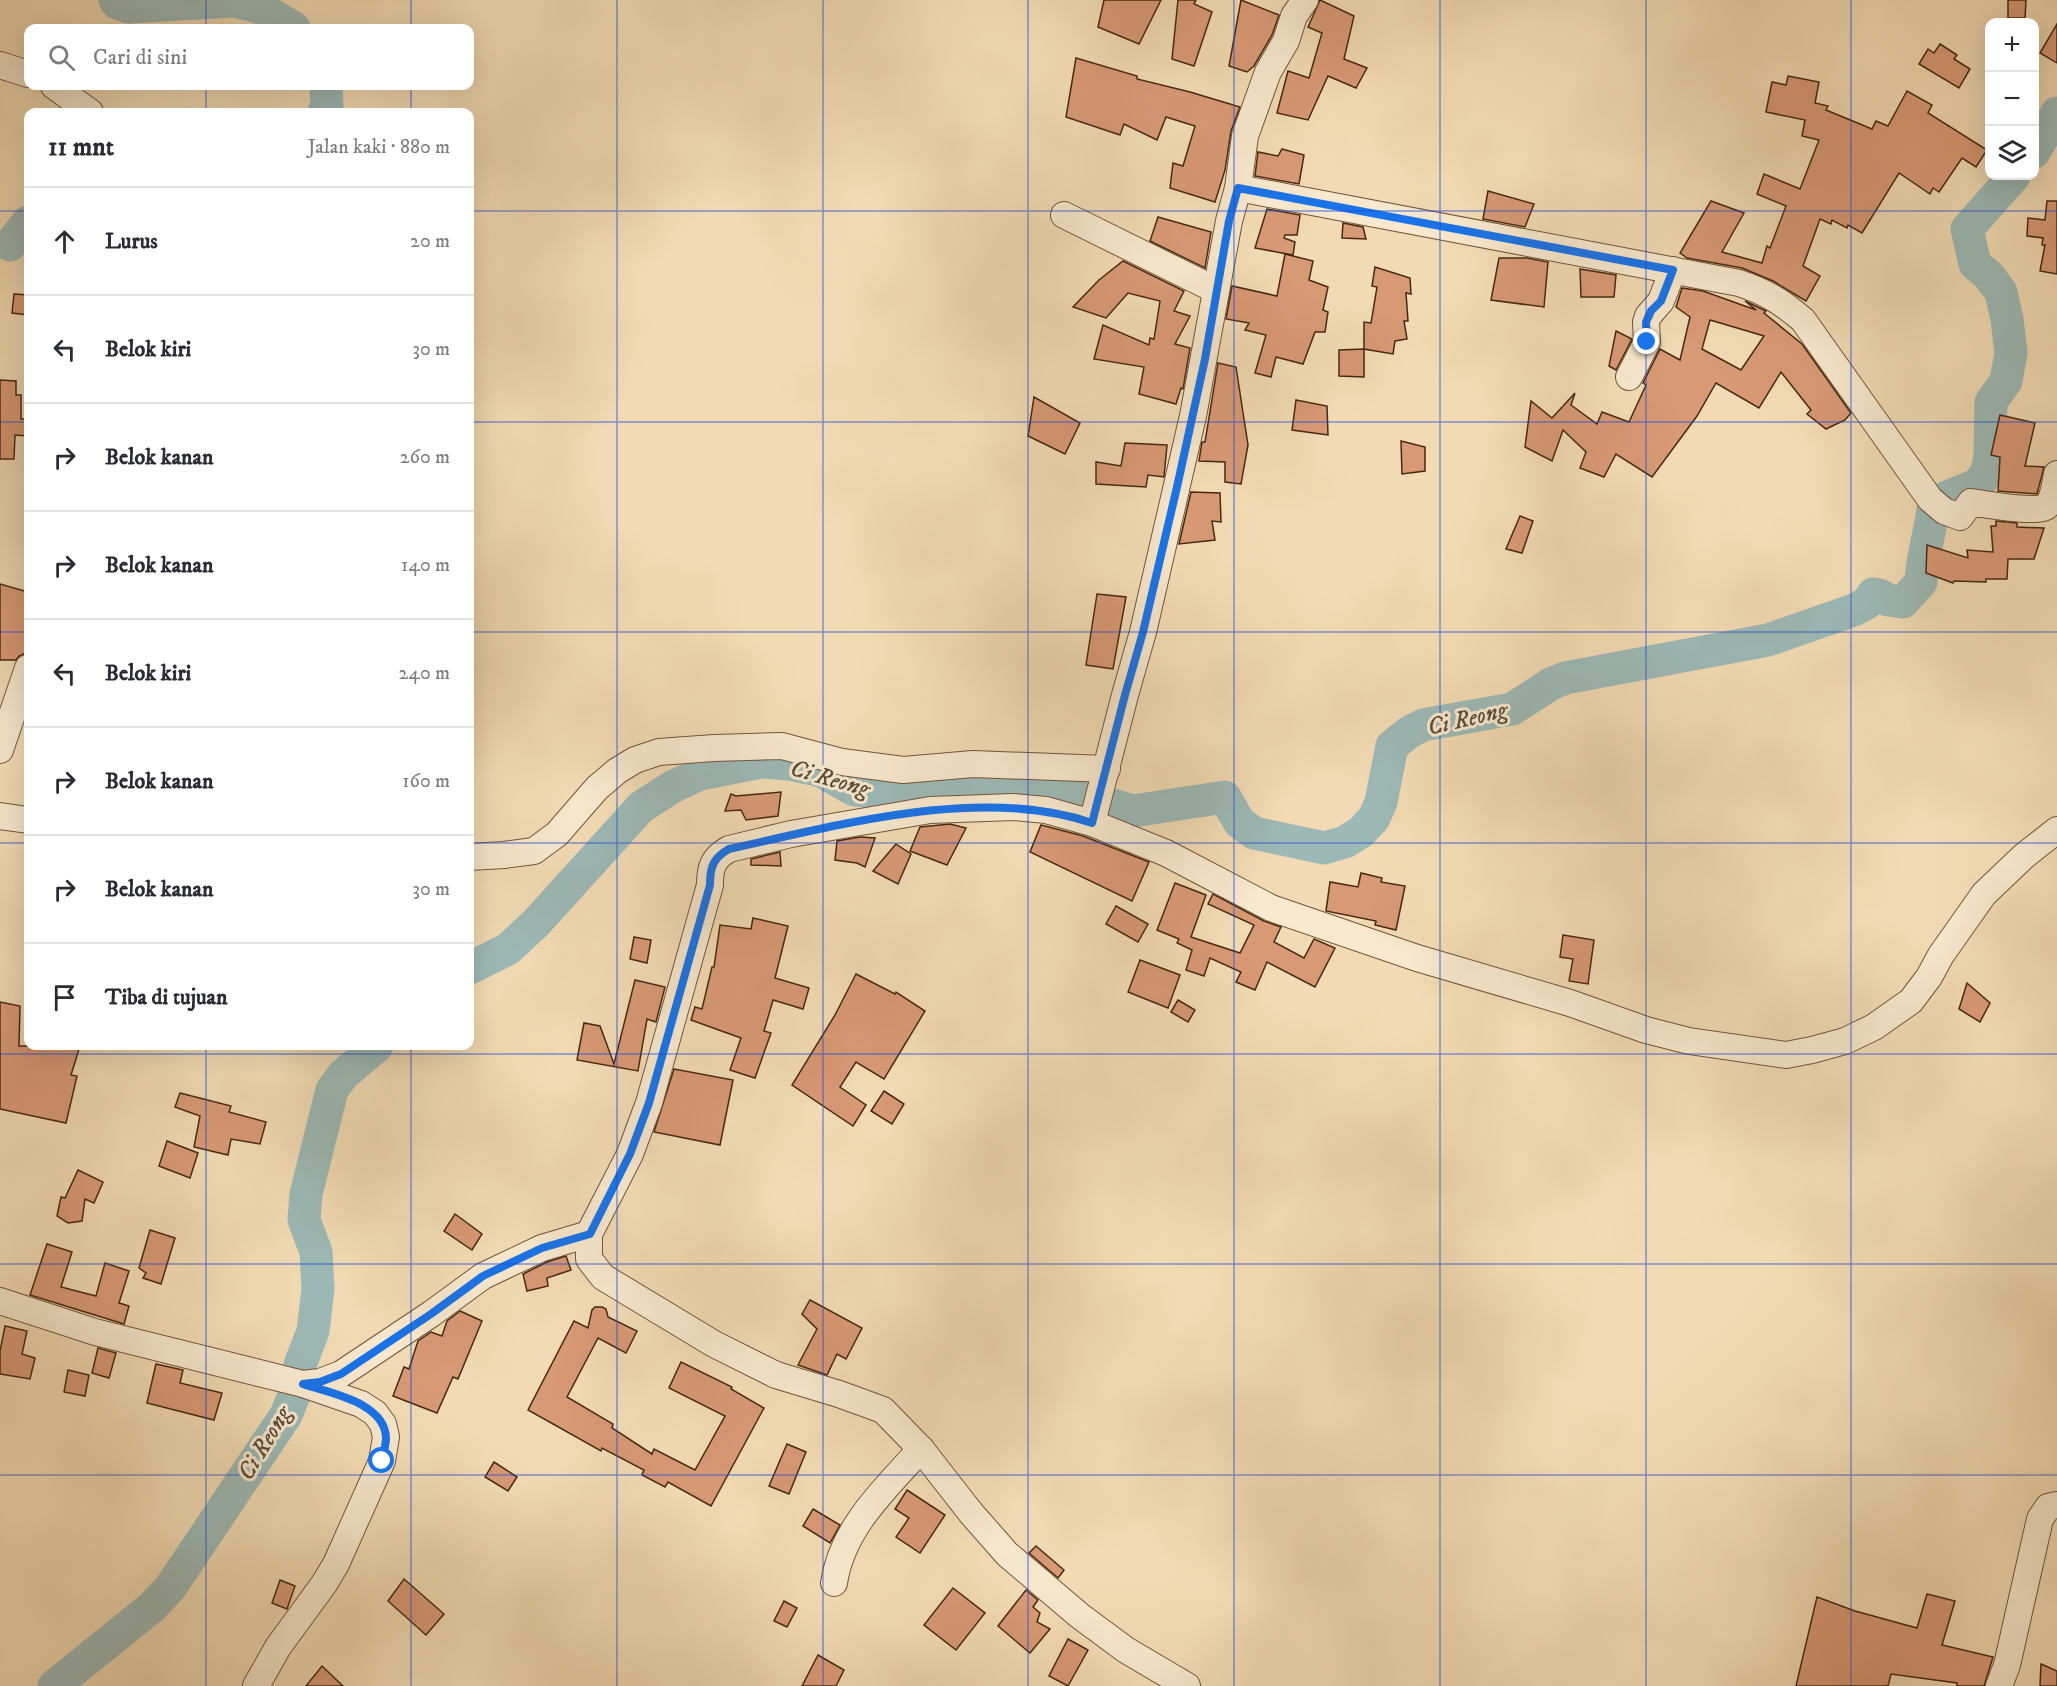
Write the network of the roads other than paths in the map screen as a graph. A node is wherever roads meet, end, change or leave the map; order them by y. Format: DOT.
graph roads {
  1 [pos="1305,0"];
  2 [pos="0,66"];
  3 [pos="24,73"];
  4 [pos="60,90"];
  5 [pos="84,108"];
  6 [pos="1238,188"];
  7 [pos="1064,215"];
  8 [pos="1673,270"];
  9 [pos="1216,290"];
  10 [pos="1629,377"];
  11 [pos="2057,474"];
  12 [pos="2050,510"];
  13 [pos="24,680"];
  14 [pos="0,750"];
  15 [pos="1106,774"];
  16 [pos="1094,815"];
  17 [pos="0,816"];
  18 [pos="24,819"];
  19 [pos="2057,830"];
  20 [pos="474,857"];
  21 [pos="590,1234"];
  22 [pos="0,1301"];
  23 [pos="303,1384"];
  24 [pos="921,1449"];
  25 [pos="2057,1505"];
  26 [pos="834,1583"];
  27 [pos="256,1686"];
  28 [pos="1187,1686"];
  29 [pos="1999,1686"];
  1 -- 6 [label="street"];
  2 -- 3 [label="street"];
  4 -- 5 [label="street"];
  6 -- 8 [label="street"];
  6 -- 9 [label="street"];
  7 -- 9 [label="street"];
  8 -- 10 [label="street"];
  8 -- 12 [label="street"];
  9 -- 15 [label="street"];
  11 -- 12 [label="street"];
  13 -- 14 [label="street"];
  15 -- 16 [label="street"];
  15 -- 20 [label="street"];
  16 -- 19 [label="street"];
  16 -- 21 [label="street"];
  17 -- 18 [label="street"];
  21 -- 23 [label="street"];
  21 -- 24 [label="street"];
  22 -- 23 [label="street"];
  23 -- 27 [label="street"];
  24 -- 26 [label="street"];
  24 -- 28 [label="street"];
  25 -- 29 [label="street"];
}
